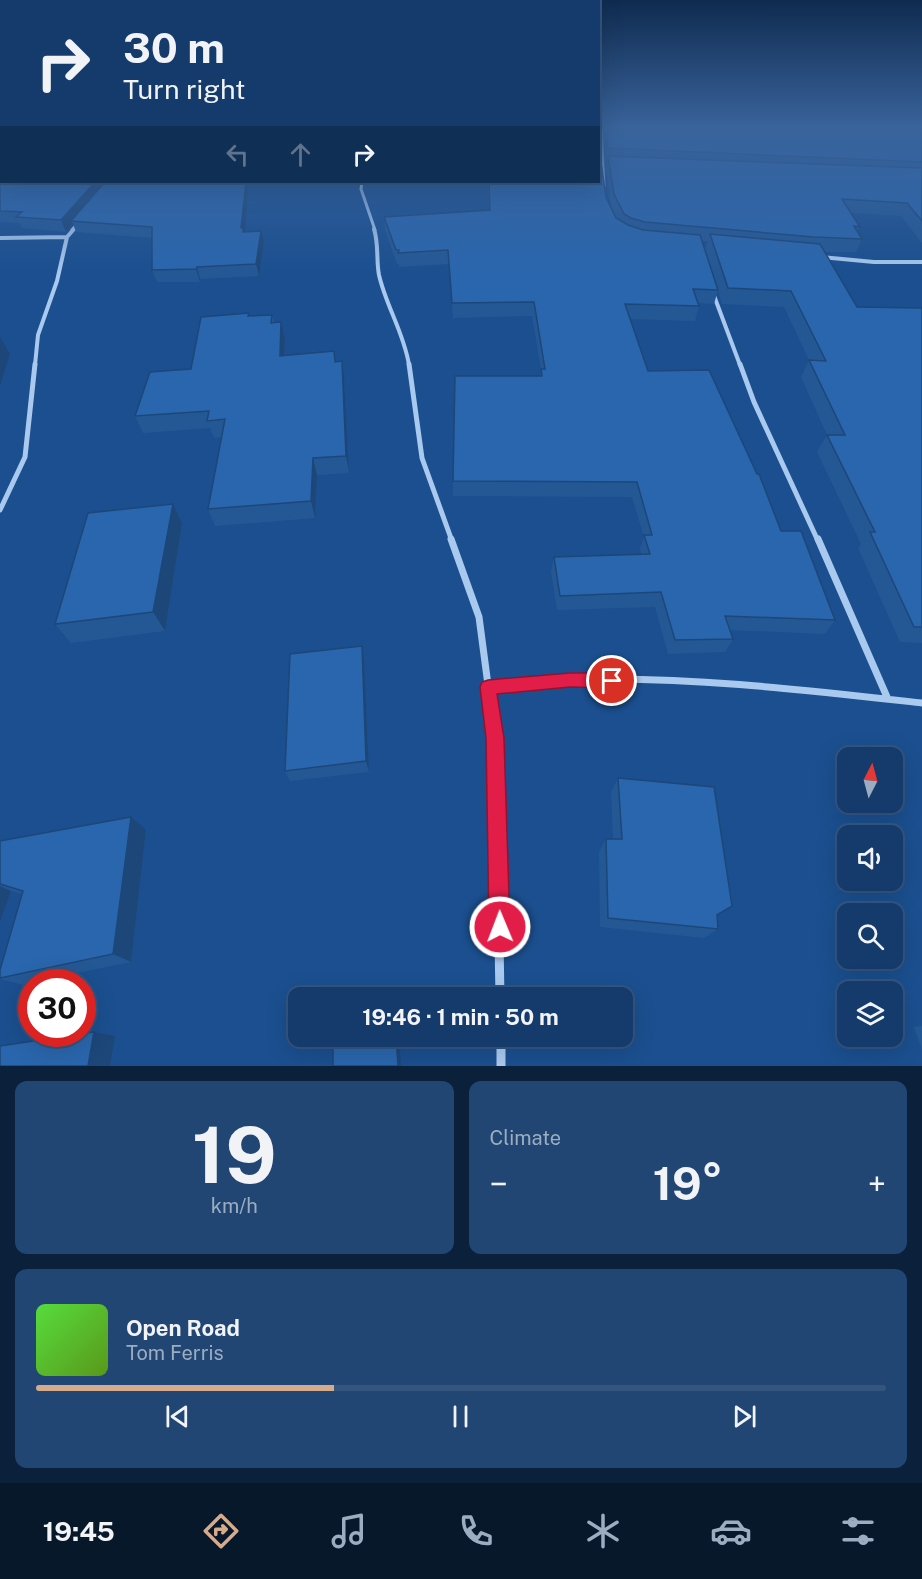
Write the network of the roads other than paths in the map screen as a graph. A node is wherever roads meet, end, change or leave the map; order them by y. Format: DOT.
graph roads {
  1 [pos="602,176"];
  2 [pos="362,183"];
  3 [pos="604,188"];
  4 [pos="82,218"];
  5 [pos="67,237"];
  6 [pos="0,238"];
  7 [pos="819,257"];
  8 [pos="921,263"];
  9 [pos="710,286"];
  10 [pos="0,510"];
  11 [pos="488,687"];
  12 [pos="887,697"];
  13 [pos="922,702"];
  14 [pos="500,987"];
  15 [pos="501,1047"];
  16 [pos="501,1066"];
  1 -- 3 [label="street"];
  2 -- 11 [label="street"];
  4 -- 5 [label="street"];
  5 -- 6 [label="street"];
  5 -- 10 [label="street"];
  7 -- 8 [label="street"];
  9 -- 12 [label="street"];
  11 -- 12 [label="street"];
  11 -- 14 [label="street"];
  12 -- 13 [label="street"];
  15 -- 16 [label="street"];
}
